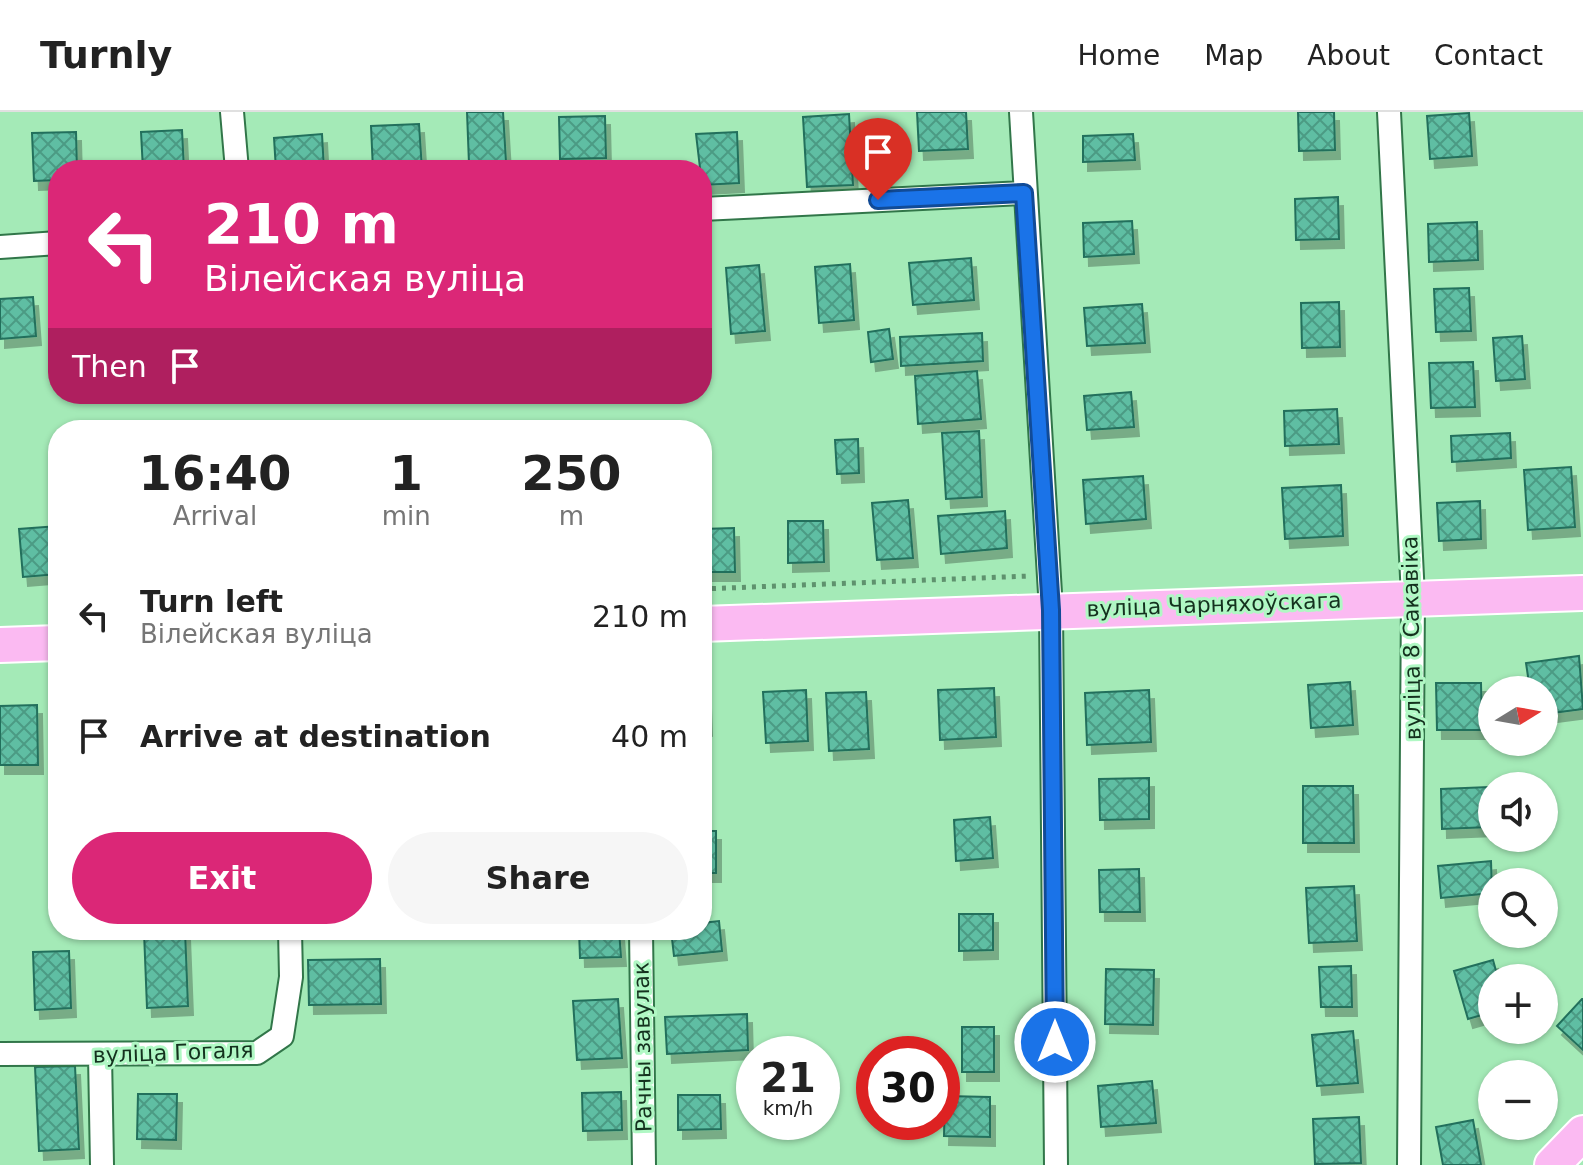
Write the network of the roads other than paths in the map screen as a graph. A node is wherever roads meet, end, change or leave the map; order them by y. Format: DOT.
graph roads {
  1 [pos="232,112"];
  2 [pos="1021,112"];
  3 [pos="1389,112"];
  4 [pos="236,160"];
  5 [pos="1024,193"];
  6 [pos="712,209"];
  7 [pos="48,244"];
  8 [pos="0,247"];
  9 [pos="1583,593"];
  10 [pos="1413,597"];
  11 [pos="1051,610"];
  12 [pos="712,624"];
  13 [pos="48,643"];
  14 [pos="0,645"];
  15 [pos="290,940"];
  16 [pos="641,940"];
  17 [pos="0,1054"];
  18 [pos="100,1055"];
  19 [pos="1583,1133"];
  20 [pos="102,1165"];
  21 [pos="644,1165"];
  22 [pos="1056,1165"];
  23 [pos="1409,1165"];
  24 [pos="1552,1165"];
  1 -- 4 [label="street"];
  2 -- 5 [label="street"];
  3 -- 10 [label="street, вуліца 8 Сакавіка"];
  5 -- 6 [label="street"];
  5 -- 11 [label="street"];
  7 -- 8 [label="street"];
  9 -- 10 [label="main road, вуліца Чарняхоўскага"];
  10 -- 11 [label="main road, вуліца Чарняхоўскага"];
  10 -- 23 [label="street, вуліца 8 Сакавіка"];
  11 -- 12 [label="main road, вуліца Чарняхоўскага"];
  11 -- 22 [label="street"];
  13 -- 14 [label="main road"];
  15 -- 18 [label="street, вуліца Гогаля"];
  16 -- 21 [label="street, Рачны завулак"];
  17 -- 18 [label="street, вуліца Гогаля"];
  18 -- 20 [label="street"];
  19 -- 24 [label="main road"];
}
